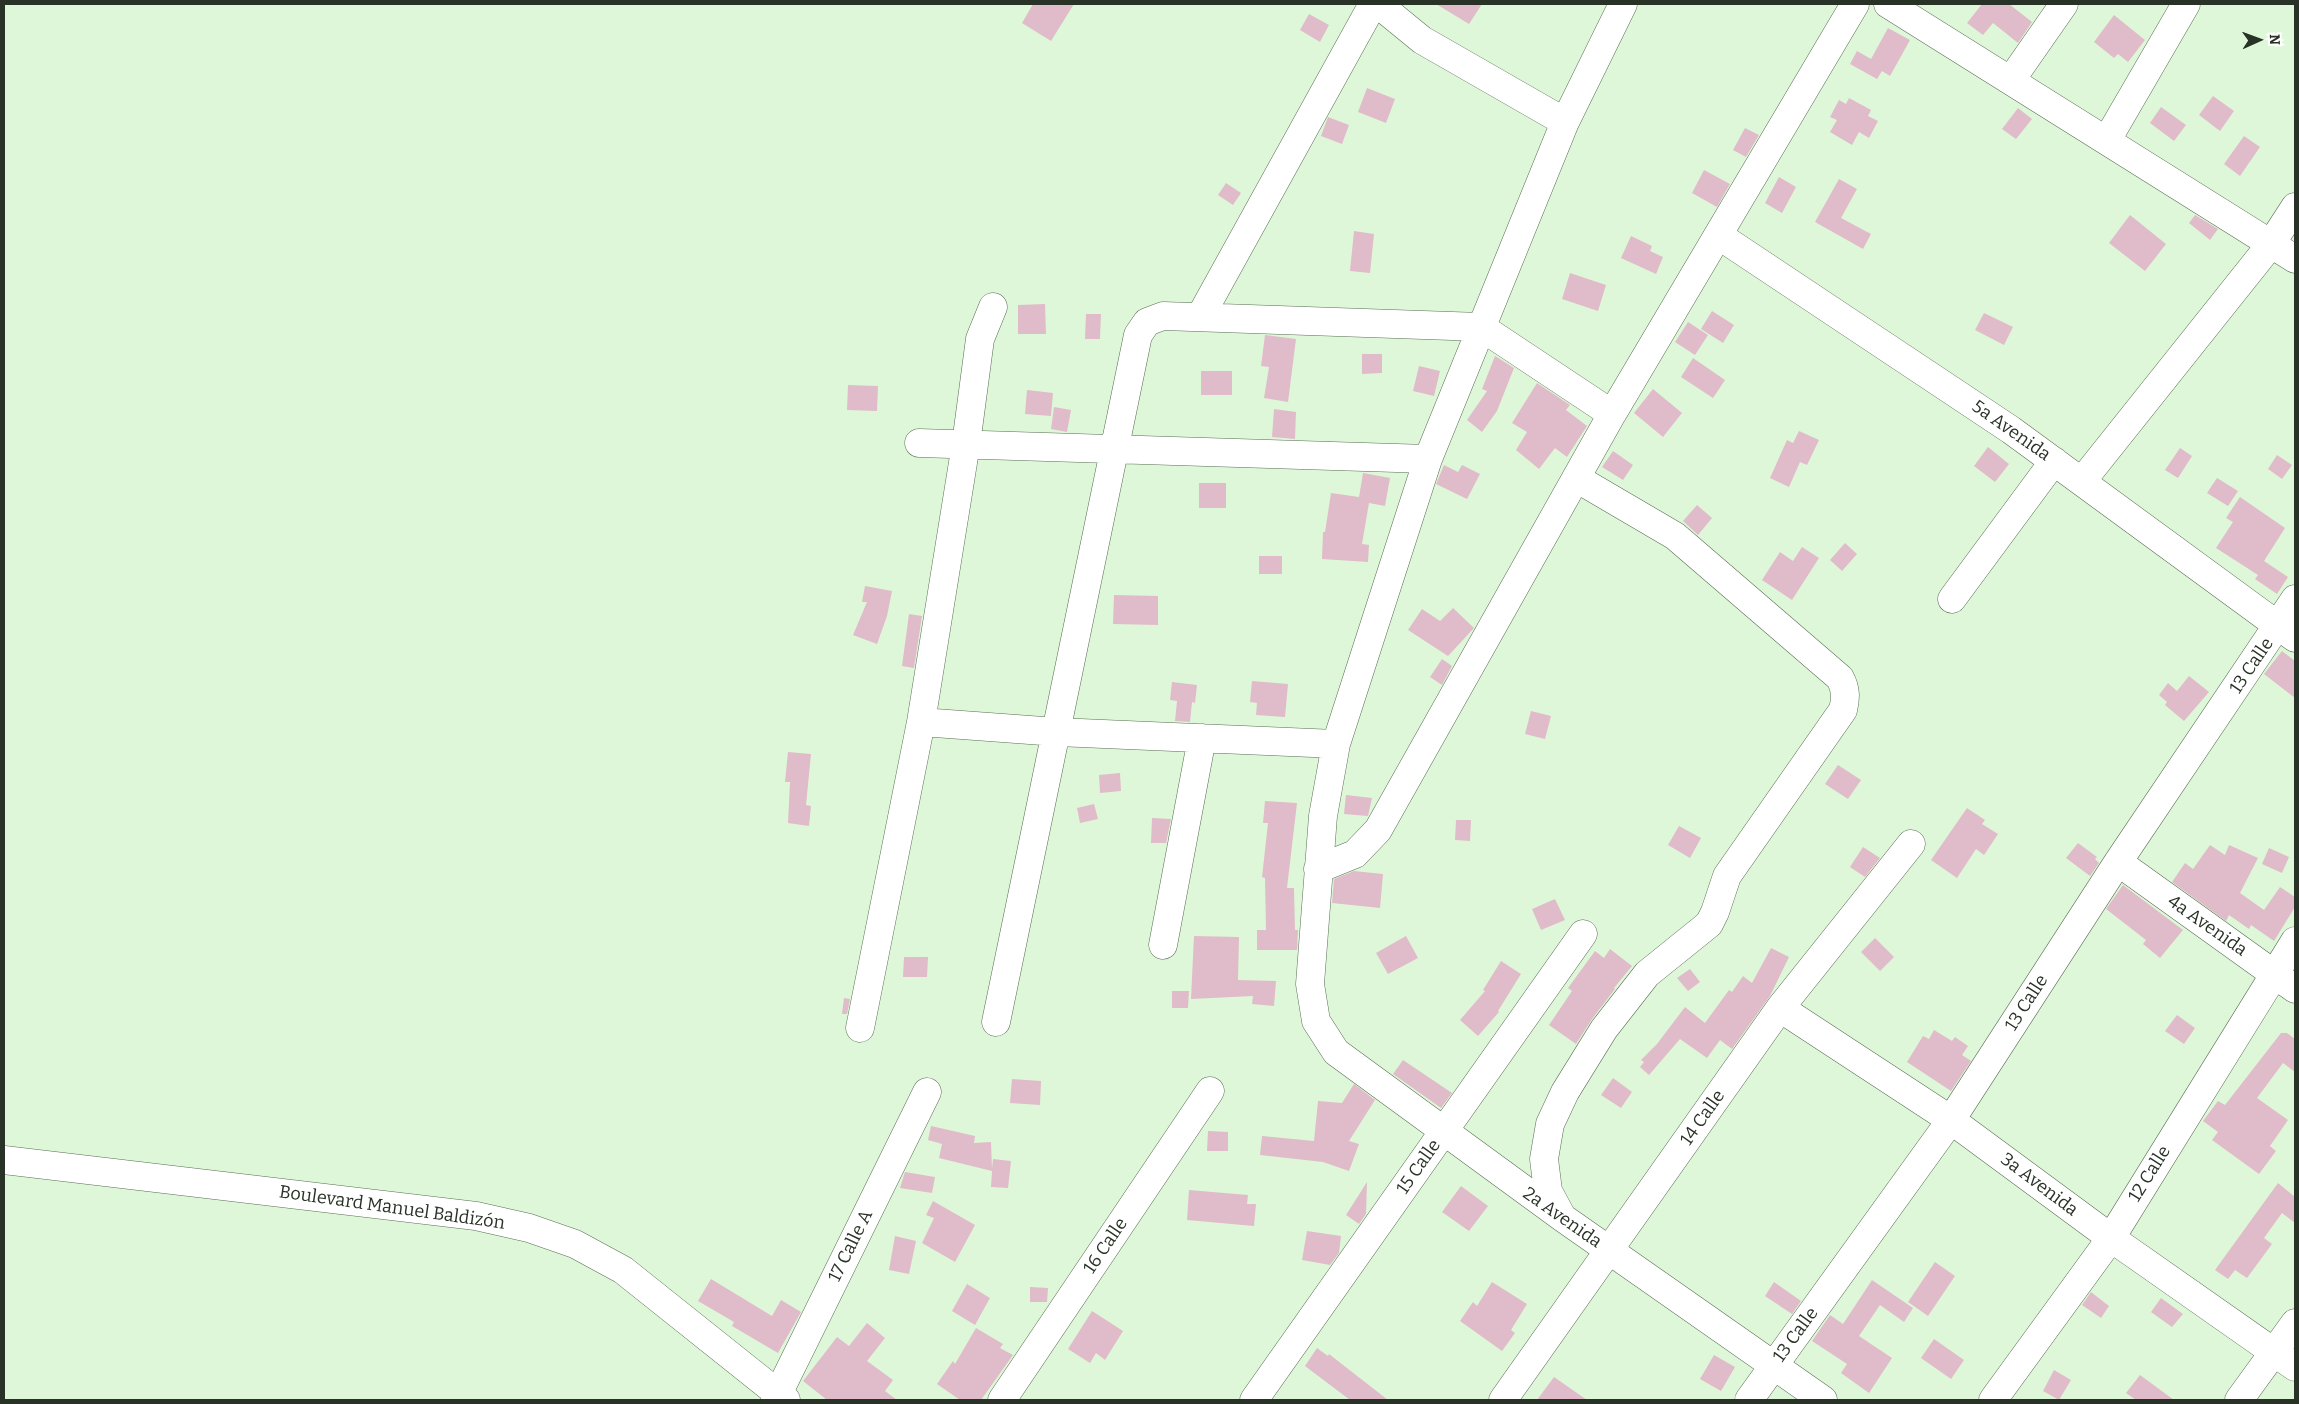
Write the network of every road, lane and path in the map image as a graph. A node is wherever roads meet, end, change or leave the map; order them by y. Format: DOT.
graph roads {
  1 [pos="1373,4"];
  2 [pos="1378,4"];
  3 [pos="1623,4"];
  4 [pos="1855,4"];
  5 [pos="1888,4"];
  6 [pos="2064,4"];
  7 [pos="2186,4"];
  8 [pos="2011,80"];
  9 [pos="1564,122"];
  10 [pos="2106,140"];
  11 [pos="2295,207"];
  12 [pos="1718,235"];
  13 [pos="2271,244"];
  14 [pos="2295,259"];
  15 [pos="993,308"];
  16 [pos="1200,317"];
  17 [pos="1481,328"];
  18 [pos="1612,414"];
  19 [pos="919,443"];
  20 [pos="966,444"];
  21 [pos="1114,449"];
  22 [pos="1428,458"];
  23 [pos="2054,461"];
  24 [pos="1576,478"];
  25 [pos="2082,481"];
  26 [pos="1952,598"];
  27 [pos="2295,599"];
  28 [pos="2287,632"];
  29 [pos="921,722"];
  30 [pos="1057,732"];
  31 [pos="1202,738"];
  32 [pos="1336,744"];
  33 [pos="1911,844"];
  34 [pos="2118,862"];
  35 [pos="1318,869"];
  36 [pos="1583,934"];
  37 [pos="2295,941"];
  38 [pos="1163,945"];
  39 [pos="2285,981"];
  40 [pos="1780,1008"];
  41 [pos="996,1022"];
  42 [pos="860,1028"];
  43 [pos="1210,1091"];
  44 [pos="927,1092"];
  45 [pos="1951,1120"];
  46 [pos="1443,1132"];
  47 [pos="4,1160"];
  48 [pos="1563,1218"];
  49 [pos="2110,1238"];
  50 [pos="1609,1251"];
  51 [pos="2295,1323"];
  52 [pos="2285,1360"];
  53 [pos="1774,1365"];
  54 [pos="780,1398"];
  55 [pos="1002,1400"];
  56 [pos="1254,1400"];
  57 [pos="1503,1400"];
  58 [pos="1749,1400"];
  59 [pos="1823,1400"];
  60 [pos="1993,1400"];
  61 [pos="2239,1400"];
  1 -- 16 [label="street"];
  2 -- 9 [label="street"];
  3 -- 9 [label="street"];
  4 -- 12 [label="street"];
  5 -- 8 [label="street"];
  6 -- 8 [label="street"];
  7 -- 10 [label="street"];
  8 -- 10 [label="street"];
  9 -- 17 [label="street"];
  10 -- 13 [label="street"];
  11 -- 13 [label="street"];
  12 -- 18 [label="street"];
  12 -- 23 [label="street, 5a Avenida"];
  13 -- 14 [label="street"];
  13 -- 25 [label="street"];
  15 -- 20 [label="street"];
  16 -- 17 [label="street"];
  16 -- 21 [label="street"];
  17 -- 18 [label="street"];
  17 -- 22 [label="street"];
  18 -- 24 [label="street"];
  19 -- 20 [label="street"];
  20 -- 21 [label="street"];
  20 -- 29 [label="street"];
  21 -- 22 [label="street"];
  21 -- 30 [label="street"];
  22 -- 32 [label="street"];
  23 -- 25 [label="street, 5a Avenida"];
  23 -- 26 [label="street"];
  24 -- 35 [label="street"];
  24 -- 48 [label="street"];
  25 -- 28 [label="street, 5a Avenida"];
  27 -- 28 [label="street, 13 Calle"];
  28 -- 34 [label="street, 13 Calle"];
  29 -- 30 [label="street"];
  29 -- 42 [label="street"];
  30 -- 31 [label="street"];
  30 -- 41 [label="street"];
  31 -- 32 [label="street"];
  31 -- 38 [label="street"];
  32 -- 35 [label="street"];
  33 -- 40 [label="street, 14 Calle"];
  34 -- 39 [label="street, 4a Avenida"];
  34 -- 45 [label="street, 13 Calle"];
  35 -- 46 [label="street, 2a Avenida"];
  36 -- 46 [label="street, 15 Calle"];
  37 -- 39 [label="street, 12 Calle"];
  39 -- 49 [label="street, 12 Calle"];
  40 -- 45 [label="street, 3a Avenida"];
  40 -- 50 [label="street, 14 Calle"];
  43 -- 55 [label="street, 16 Calle"];
  44 -- 54 [label="street, 17 Calle A"];
  45 -- 49 [label="street, 3a Avenida"];
  45 -- 53 [label="street, 13 Calle"];
  46 -- 48 [label="street, 2a Avenida"];
  46 -- 56 [label="street, 15 Calle"];
  47 -- 54 [label="street, Boulevard Manuel Baldizón"];
  48 -- 50 [label="street, 2a Avenida"];
  49 -- 52 [label="street, 3a Avenida"];
  49 -- 60 [label="street, 12 Calle"];
  50 -- 53 [label="street, 2a Avenida"];
  50 -- 57 [label="street, 14 Calle"];
  51 -- 52 [label="street"];
  52 -- 61 [label="street"];
  53 -- 58 [label="street, 13 Calle"];
  53 -- 59 [label="street, 2a Avenida"];
}
